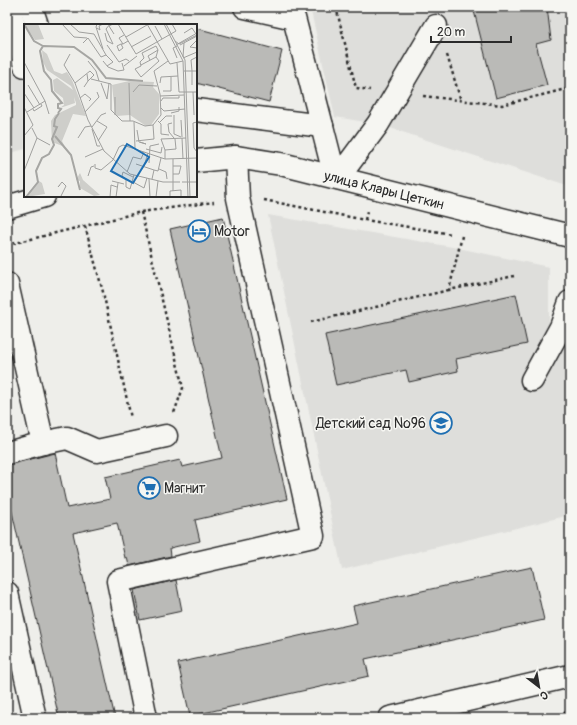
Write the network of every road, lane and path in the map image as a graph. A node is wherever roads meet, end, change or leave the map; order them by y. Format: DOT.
graph roads {
  1 [pos="9,7"];
  2 [pos="31,7"];
  3 [pos="245,7"];
  4 [pos="336,7"];
  5 [pos="37,24"];
  6 [pos="436,26"];
  7 [pos="24,62"];
  8 [pos="570,88"];
  9 [pos="397,93"];
  10 [pos="461,101"];
  11 [pos="197,110"];
  12 [pos="322,126"];
  13 [pos="236,157"];
  14 [pos="197,161"];
  15 [pos="337,177"];
  16 [pos="41,197"];
  17 [pos="238,198"];
  18 [pos="7,207"];
  19 [pos="141,212"];
  20 [pos="85,226"];
  21 [pos="462,236"];
  22 [pos="570,236"];
  23 [pos="470,238"];
  24 [pos="7,245"];
  25 [pos="514,276"];
  26 [pos="7,284"];
  27 [pos="449,290"];
  28 [pos="570,302"];
  29 [pos="311,322"];
  30 [pos="532,380"];
  31 [pos="166,436"];
  32 [pos="136,442"];
  33 [pos="43,443"];
  34 [pos="7,453"];
  35 [pos="7,593"];
  36 [pos="570,676"];
  37 [pos="570,708"];
  38 [pos="35,718"];
  39 [pos="146,718"];
  40 [pos="390,718"];
  41 [pos="560,718"];
  1 -- 7 [label="street"];
  2 -- 5 [label="street"];
  3 -- 12 [label="street"];
  4 -- 9 [label="path"];
  6 -- 9 [label="street"];
  6 -- 10 [label="path"];
  8 -- 10 [label="path"];
  9 -- 10 [label="path"];
  9 -- 15 [label="street"];
  11 -- 12 [label="street"];
  12 -- 15 [label="street"];
  13 -- 14 [label="street, улица Клары Цеткин"];
  13 -- 15 [label="street, улица Клары Цеткин"];
  13 -- 17 [label="street"];
  15 -- 22 [label="street, улица Клары Цеткин"];
  16 -- 18 [label="street"];
  17 -- 19 [label="path"];
  17 -- 21 [label="path"];
  17 -- 39 [label="street"];
  19 -- 20 [label="path"];
  19 -- 31 [label="path"];
  20 -- 24 [label="path"];
  20 -- 32 [label="path"];
  21 -- 23 [label="path"];
  21 -- 27 [label="path"];
  25 -- 27 [label="path"];
  26 -- 33 [label="street"];
  27 -- 29 [label="path"];
  28 -- 30 [label="street"];
  31 -- 32 [label="street"];
  32 -- 33 [label="street"];
  33 -- 34 [label="street"];
  35 -- 38 [label="street"];
  36 -- 40 [label="street"];
  37 -- 41 [label="path"];
}
